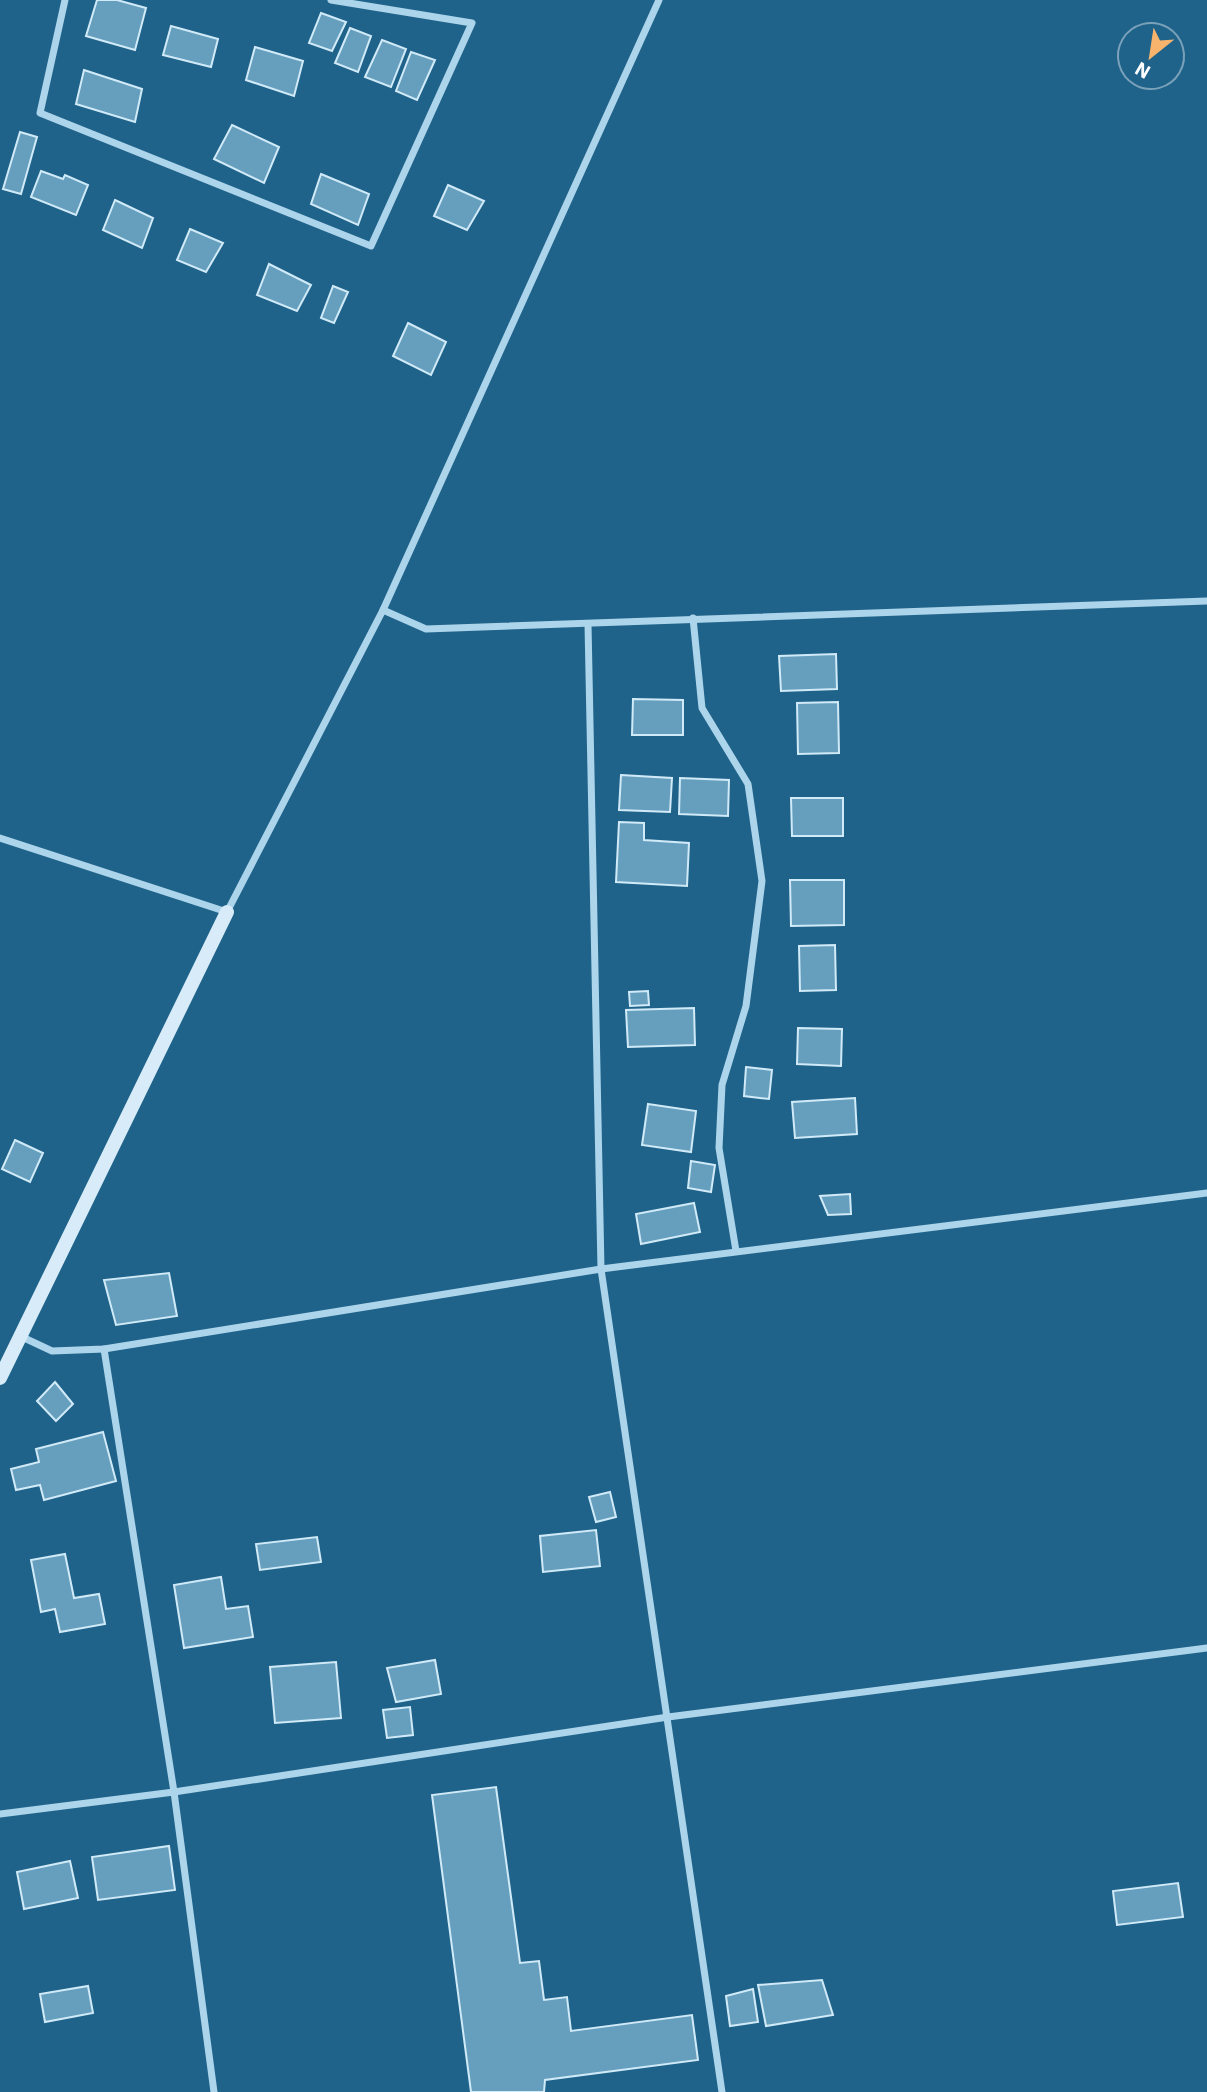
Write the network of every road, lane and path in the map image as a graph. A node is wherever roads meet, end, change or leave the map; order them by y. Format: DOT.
graph roads {
  1 [pos="65,0"];
  2 [pos="331,0"];
  3 [pos="659,0"];
  4 [pos="1207,601"];
  5 [pos="383,610"];
  6 [pos="693,618"];
  7 [pos="588,624"];
  8 [pos="0,838"];
  9 [pos="227,912"];
  10 [pos="1207,1193"];
  11 [pos="736,1251"];
  12 [pos="601,1269"];
  13 [pos="20,1336"];
  14 [pos="104,1349"];
  15 [pos="0,1378"];
  16 [pos="1207,1648"];
  17 [pos="668,1717"];
  18 [pos="174,1792"];
  19 [pos="0,1814"];
  20 [pos="214,2092"];
  21 [pos="722,2092"];
  1 -- 2 [label="street"];
  3 -- 5 [label="street"];
  4 -- 6 [label="street"];
  5 -- 7 [label="street"];
  5 -- 9 [label="street"];
  6 -- 7 [label="street"];
  6 -- 11 [label="street"];
  7 -- 12 [label="street"];
  8 -- 9 [label="street"];
  9 -- 13 [label="street"];
  10 -- 11 [label="street"];
  11 -- 12 [label="street"];
  12 -- 14 [label="street"];
  12 -- 17 [label="street"];
  13 -- 14 [label="street"];
  13 -- 15 [label="street"];
  14 -- 18 [label="street"];
  16 -- 17 [label="street"];
  17 -- 18 [label="street"];
  17 -- 21 [label="street"];
  18 -- 19 [label="street"];
  18 -- 20 [label="street"];
}
